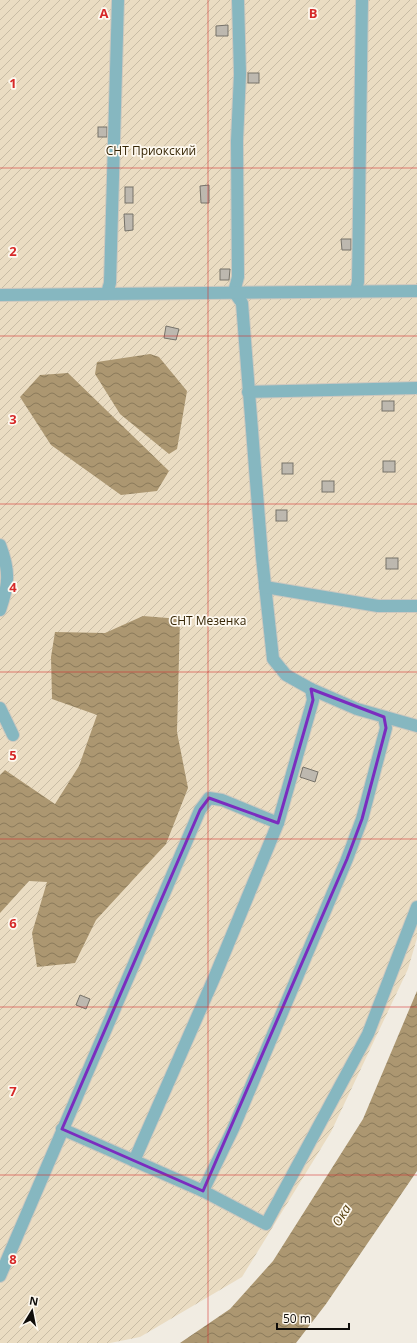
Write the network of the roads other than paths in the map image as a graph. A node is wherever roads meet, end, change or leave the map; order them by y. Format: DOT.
graph roads {
  1 [pos="118,0"];
  2 [pos="238,0"];
  3 [pos="362,0"];
  4 [pos="356,290"];
  5 [pos="417,291"];
  6 [pos="234,292"];
  7 [pos="107,293"];
  8 [pos="0,295"];
  9 [pos="417,388"];
  10 [pos="248,392"];
  11 [pos="0,545"];
  12 [pos="265,587"];
  13 [pos="417,606"];
  14 [pos="0,610"];
  15 [pos="311,689"];
  16 [pos="0,708"];
  17 [pos="384,717"];
  18 [pos="417,726"];
  19 [pos="13,735"];
  20 [pos="278,823"];
  21 [pos="417,907"];
  22 [pos="62,1129"];
  23 [pos="134,1161"];
  24 [pos="203,1191"];
  25 [pos="0,1276"];
  1 -- 7 [label="street"];
  2 -- 6 [label="street"];
  3 -- 4 [label="street"];
  4 -- 5 [label="street"];
  4 -- 6 [label="street"];
  6 -- 7 [label="street"];
  6 -- 10 [label="street"];
  7 -- 8 [label="street"];
  9 -- 10 [label="street"];
  10 -- 12 [label="street"];
  11 -- 14 [label="street"];
  12 -- 13 [label="street"];
  12 -- 15 [label="street"];
  15 -- 17 [label="street"];
  15 -- 20 [label="street"];
  16 -- 19 [label="street"];
  17 -- 18 [label="street"];
  17 -- 24 [label="street"];
  20 -- 22 [label="street"];
  20 -- 23 [label="street"];
  21 -- 24 [label="street"];
  22 -- 23 [label="street"];
  22 -- 25 [label="street"];
  23 -- 24 [label="street"];
}
